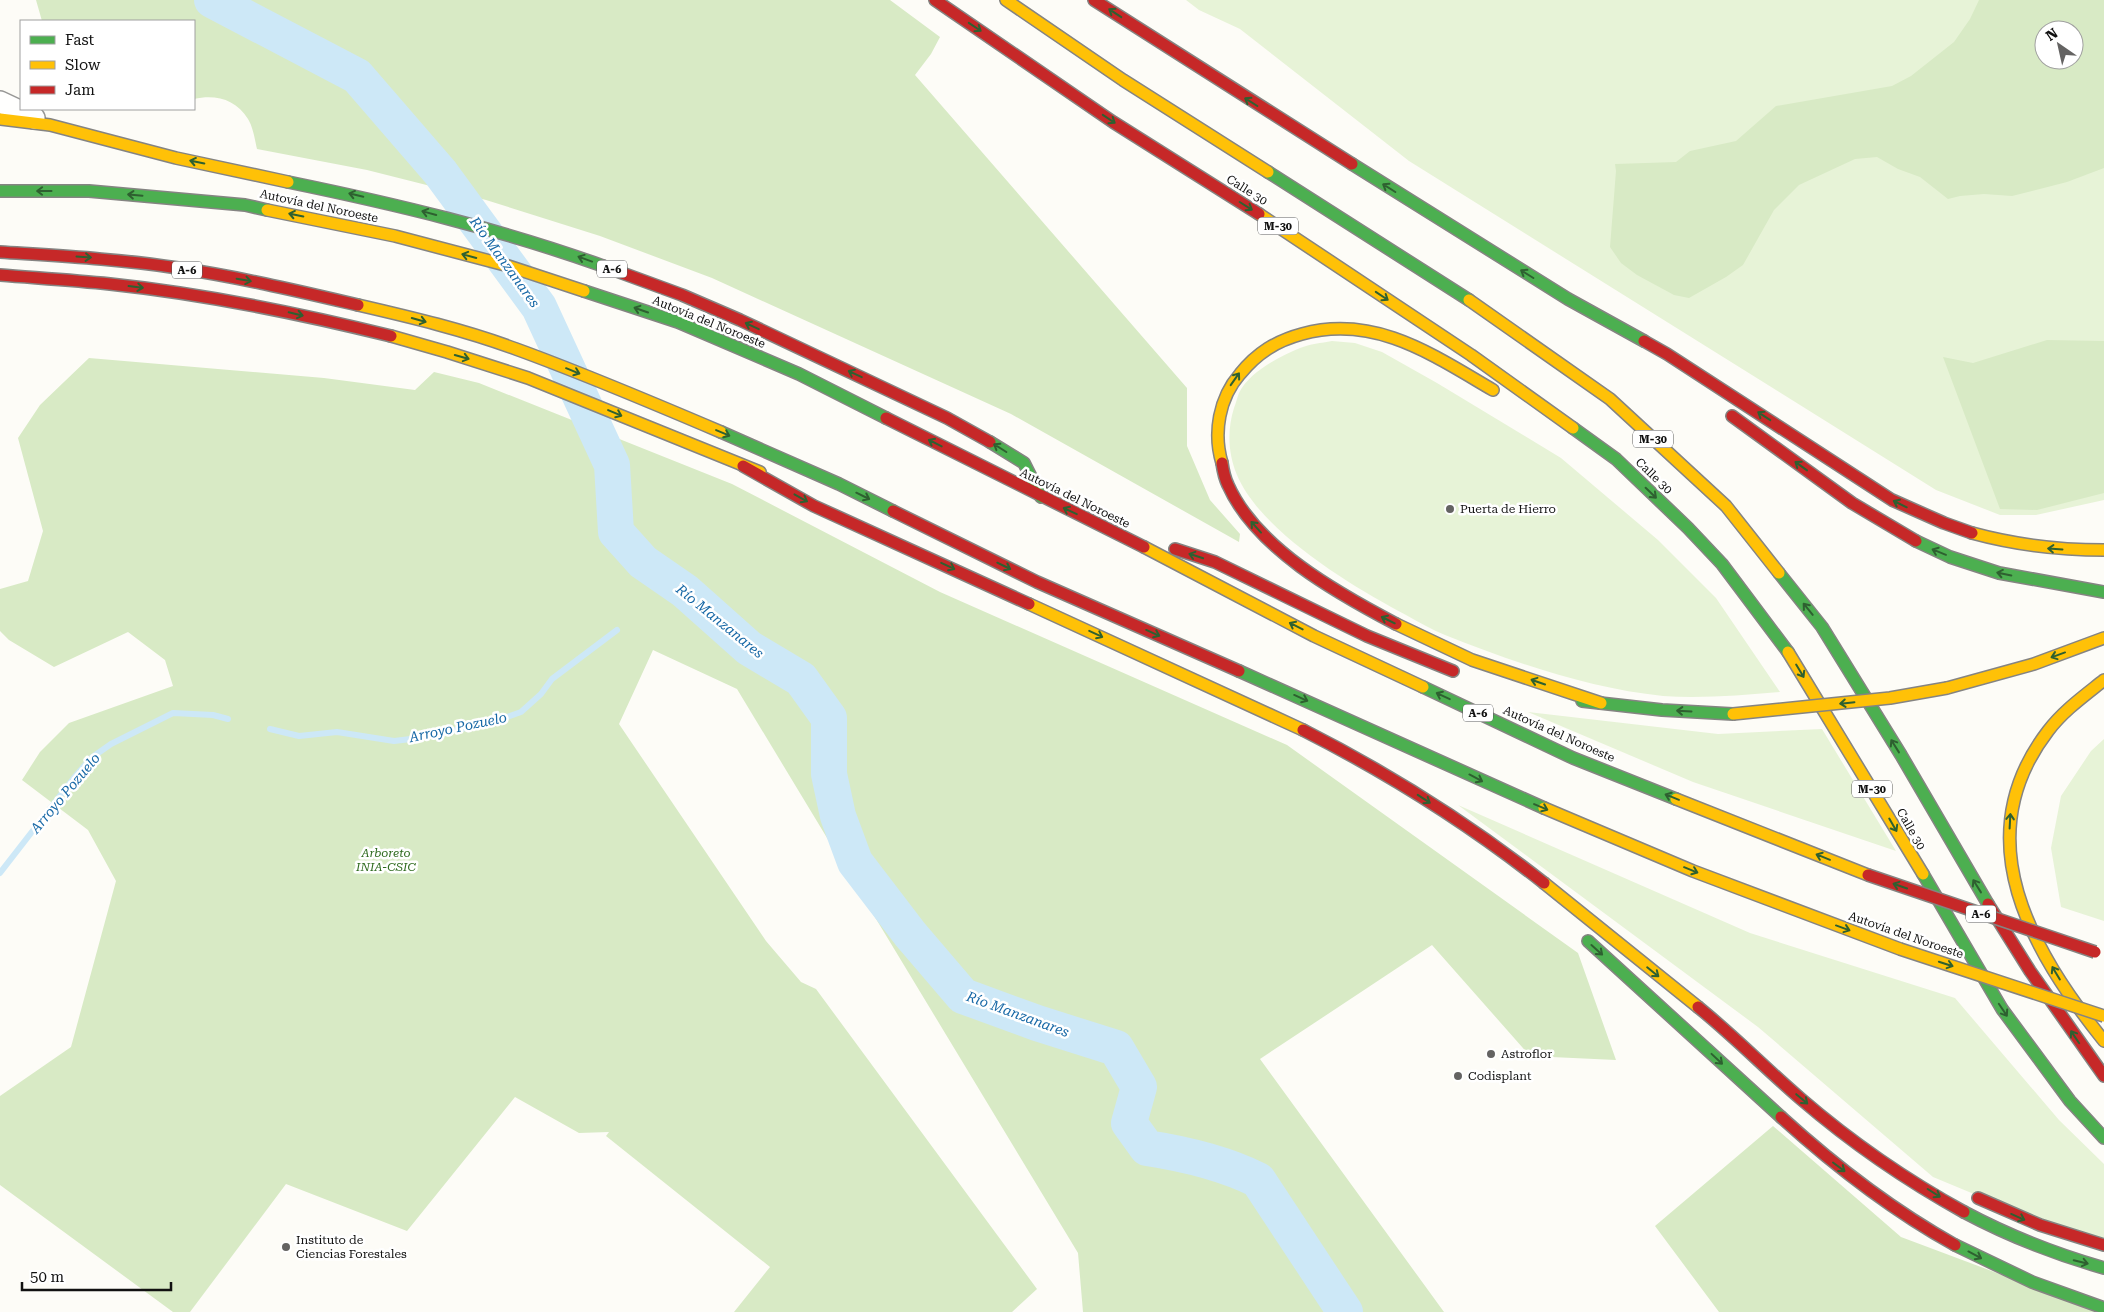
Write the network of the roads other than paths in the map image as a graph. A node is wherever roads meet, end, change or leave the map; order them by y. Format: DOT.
graph roads {
  1 [pos="934,0"];
  2 [pos="1006,0"];
  3 [pos="1094,0"];
  4 [pos="0,102"];
  5 [pos="0,119"];
  6 [pos="50,125"];
  7 [pos="0,191"];
  8 [pos="0,252"];
  9 [pos="52,255"];
  10 [pos="0,271"];
  11 [pos="0,275"];
  12 [pos="1568,299"];
  13 [pos="1650,357"];
  14 [pos="1499,394"];
  15 [pos="1524,408"];
  16 [pos="1722,410"];
  17 [pos="1616,459"];
  18 [pos="743,466"];
  19 [pos="805,487"];
  20 [pos="1040,497"];
  21 [pos="885,520"];
  22 [pos="1100,524"];
  23 [pos="961,544"];
  24 [pos="2104,550"];
  25 [pos="2104,592"];
  26 [pos="2104,638"];
  27 [pos="1460,674"];
  28 [pos="2104,680"];
  29 [pos="1548,698"];
  30 [pos="1242,702"];
  31 [pos="1601,703"];
  32 [pos="1435,819"];
  33 [pos="2039,914"];
  34 [pos="1583,936"];
  35 [pos="2100,953"];
  36 [pos="2060,957"];
  37 [pos="2070,974"];
  38 [pos="2104,1016"];
  39 [pos="2104,1023"];
  40 [pos="1727,1032"];
  41 [pos="2104,1041"];
  42 [pos="2104,1076"];
  43 [pos="1805,1086"];
  44 [pos="2104,1138"];
  45 [pos="1971,1194"];
  46 [pos="2104,1245"];
  47 [pos="2104,1268"];
  48 [pos="2104,1308"];
  1 -- 17 [label="highway, Calle 30 / M-30, one-way"];
  42 -- 2 [label="highway, Calle 30 / M-30, one-way"];
  12 -- 3 [label="highway, one-way"];
  4 -- 6 [label="street"];
  5 -- 6 [label="highway, A-6"];
  20 -- 6 [label="highway, A-6, one-way"];
  20 -- 7 [label="highway, Autovía del Noroeste / A-6, one-way"];
  8 -- 9 [label="highway, Autovía del Noroeste / A-6"];
  9 -- 10 [label="highway, Autovía del Noroeste / A-6"];
  9 -- 23 [label="highway, Autovía del Noroeste / A-6, one-way"];
  11 -- 18 [label="highway, A-6, one-way"];
  12 -- 13 [label="highway"];
  24 -- 12 [label="highway, one-way"];
  31 -- 14 [label="highway, one-way"];
  15 -- 17 [label="highway"];
  25 -- 16 [label="highway, one-way"];
  17 -- 44 [label="highway, Calle 30 / M-30, one-way"];
  18 -- 19 [label="highway, A-6"];
  18 -- 30 [label="highway, one-way"];
  22 -- 20 [label="highway, Autovía del Noroeste / A-6, one-way"];
  21 -- 23 [label="highway, Autovía del Noroeste / A-6"];
  27 -- 22 [label="highway, one-way"];
  35 -- 22 [label="highway, Autovía del Noroeste / A-6, one-way, bridge"];
  23 -- 38 [label="highway, Autovía del Noroeste / A-6, one-way, bridge"];
  26 -- 31 [label="highway, one-way, bridge"];
  41 -- 28 [label="highway, one-way"];
  29 -- 31 [label="highway"];
  30 -- 32 [label="highway"];
  30 -- 40 [label="highway, one-way"];
  33 -- 36 [label="highway"];
  34 -- 48 [label="highway, one-way"];
  37 -- 39 [label="highway"];
  40 -- 43 [label="highway"];
  40 -- 47 [label="highway, one-way"];
  45 -- 46 [label="highway, one-way"];
}
